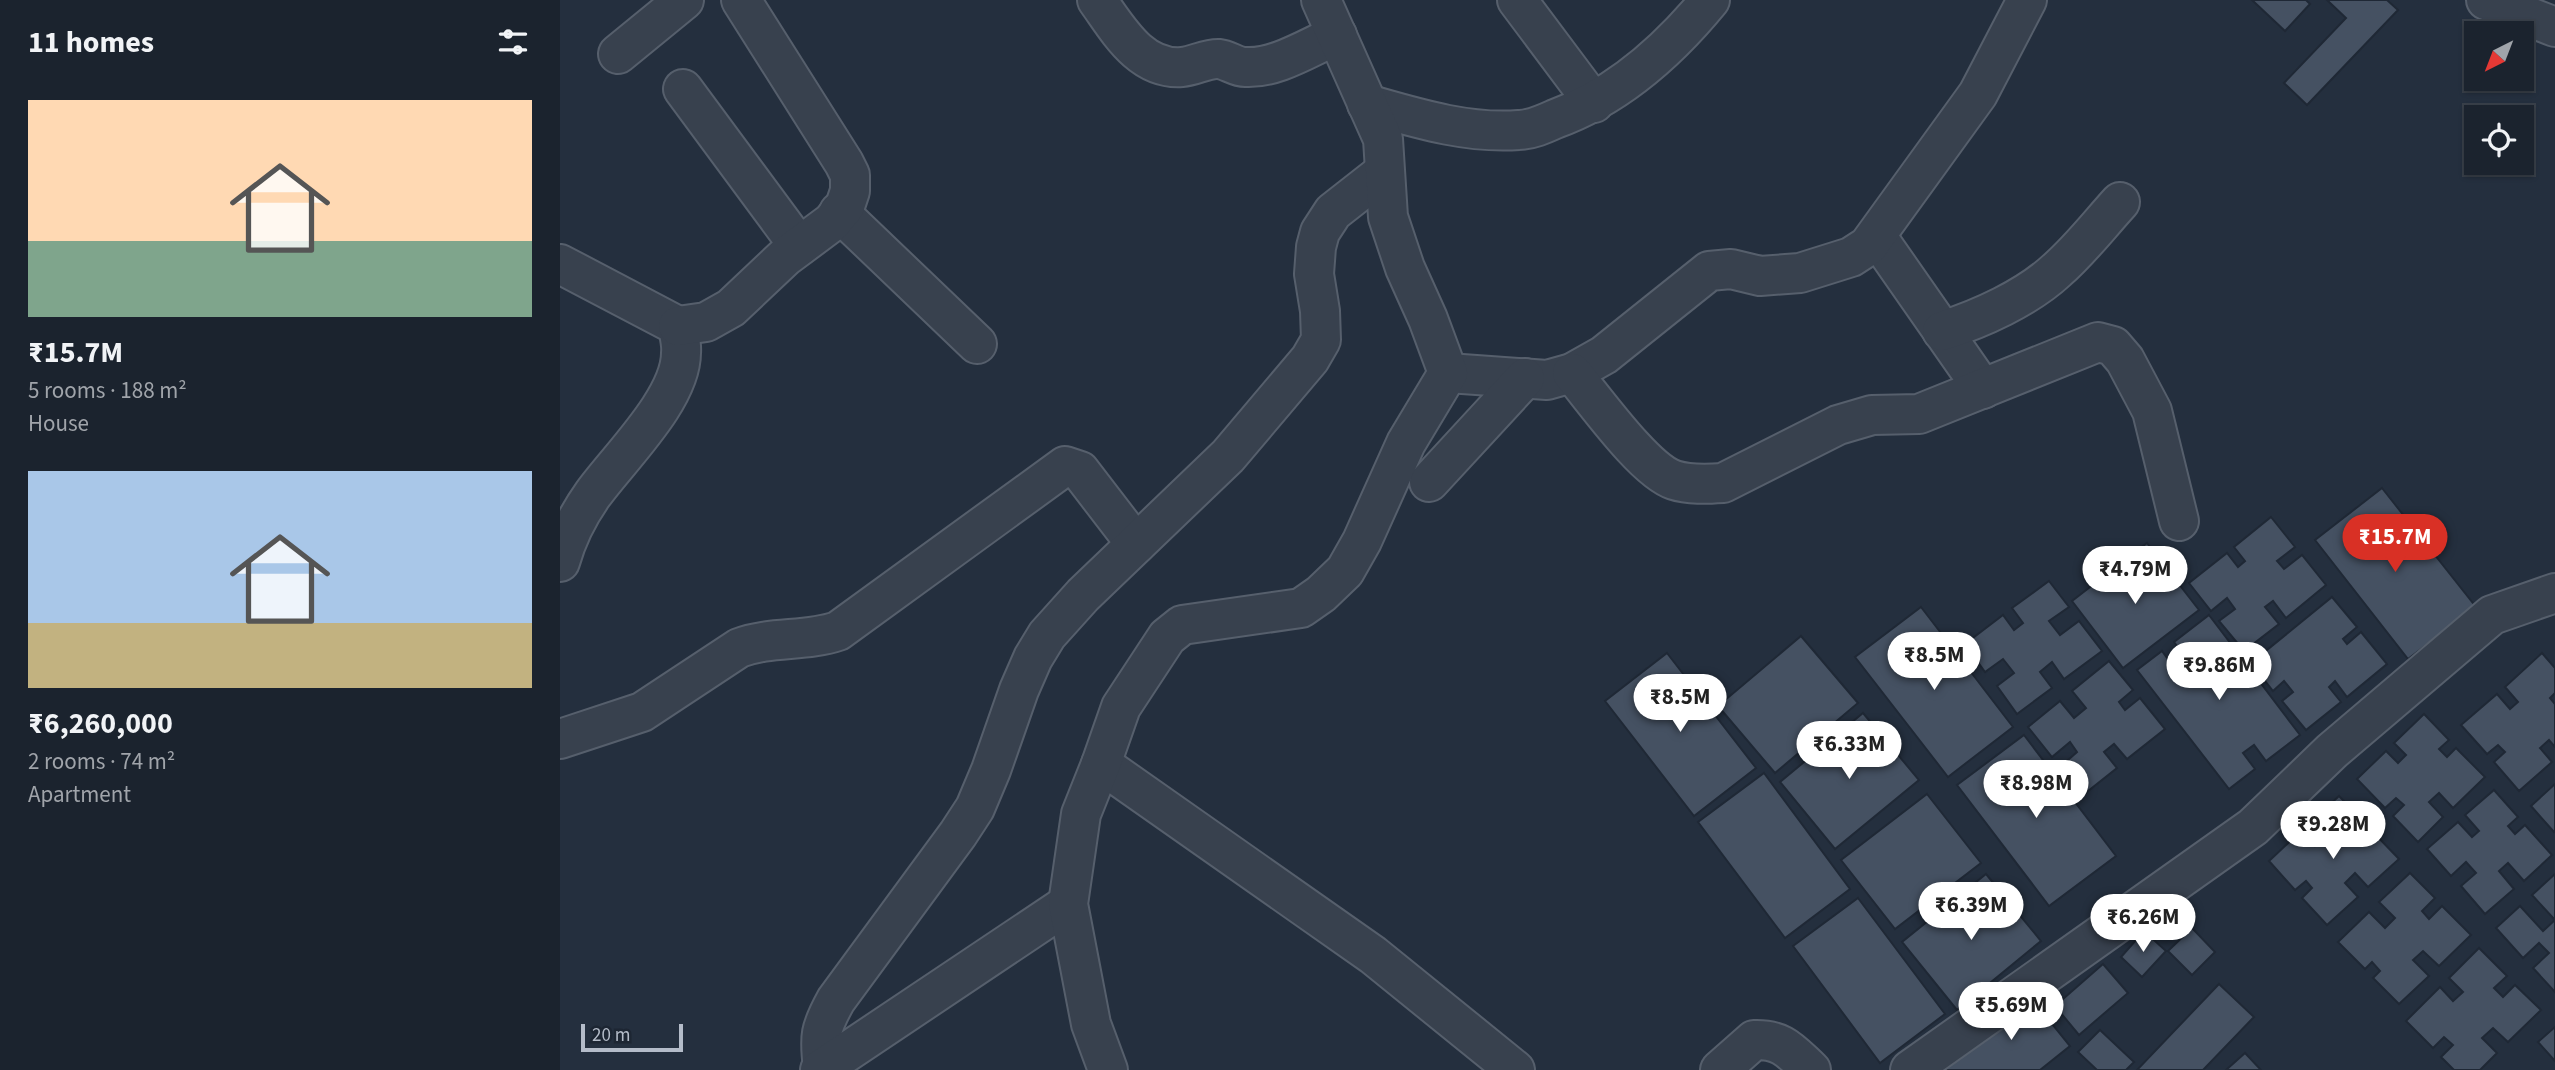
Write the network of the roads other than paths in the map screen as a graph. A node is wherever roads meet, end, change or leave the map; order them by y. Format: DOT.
graph roads {
  1 [pos="684,0"];
  2 [pos="741,0"];
  3 [pos="1097,0"];
  4 [pos="1321,0"];
  5 [pos="1517,0"];
  6 [pos="1710,0"];
  7 [pos="2027,0"];
  8 [pos="2486,0"];
  9 [pos="2555,27"];
  10 [pos="1336,35"];
  11 [pos="618,54"];
  12 [pos="683,89"];
  13 [pos="1367,103"];
  14 [pos="1594,103"];
  15 [pos="1384,172"];
  16 [pos="2120,202"];
  17 [pos="839,212"];
  18 [pos="1877,237"];
  19 [pos="799,246"];
  20 [pos="560,264"];
  21 [pos="678,326"];
  22 [pos="1942,331"];
  23 [pos="977,344"];
  24 [pos="1448,373"];
  25 [pos="1572,373"];
  26 [pos="1525,378"];
  27 [pos="1983,388"];
  28 [pos="1429,482"];
  29 [pos="2179,521"];
  30 [pos="1136,544"];
  31 [pos="560,562"];
  32 [pos="2555,593"];
  33 [pos="560,739"];
  34 [pos="1101,764"];
  35 [pos="1068,904"];
  36 [pos="821,1069"];
  37 [pos="1108,1070"];
  38 [pos="1515,1070"];
  39 [pos="1720,1070"];
  40 [pos="1811,1070"];
  41 [pos="1910,1070"];
  1 -- 11 [label="street"];
  2 -- 17 [label="street"];
  3 -- 10 [label="street"];
  4 -- 10 [label="street"];
  5 -- 14 [label="street"];
  6 -- 14 [label="street"];
  7 -- 18 [label="street"];
  8 -- 9 [label="street"];
  10 -- 13 [label="street"];
  12 -- 19 [label="street"];
  13 -- 14 [label="street"];
  13 -- 15 [label="street"];
  15 -- 24 [label="street"];
  15 -- 30 [label="street"];
  16 -- 22 [label="street"];
  17 -- 19 [label="street"];
  17 -- 23 [label="street"];
  18 -- 22 [label="street"];
  18 -- 25 [label="street"];
  19 -- 21 [label="street"];
  20 -- 21 [label="street"];
  21 -- 31 [label="street"];
  22 -- 27 [label="street"];
  24 -- 26 [label="street"];
  24 -- 34 [label="street"];
  25 -- 26 [label="street"];
  25 -- 27 [label="street"];
  26 -- 28 [label="street"];
  27 -- 29 [label="street"];
  30 -- 33 [label="street"];
  30 -- 36 [label="street"];
  32 -- 41 [label="street"];
  34 -- 35 [label="street"];
  34 -- 38 [label="street"];
  35 -- 36 [label="street"];
  35 -- 37 [label="street"];
  39 -- 40 [label="street"];
}
